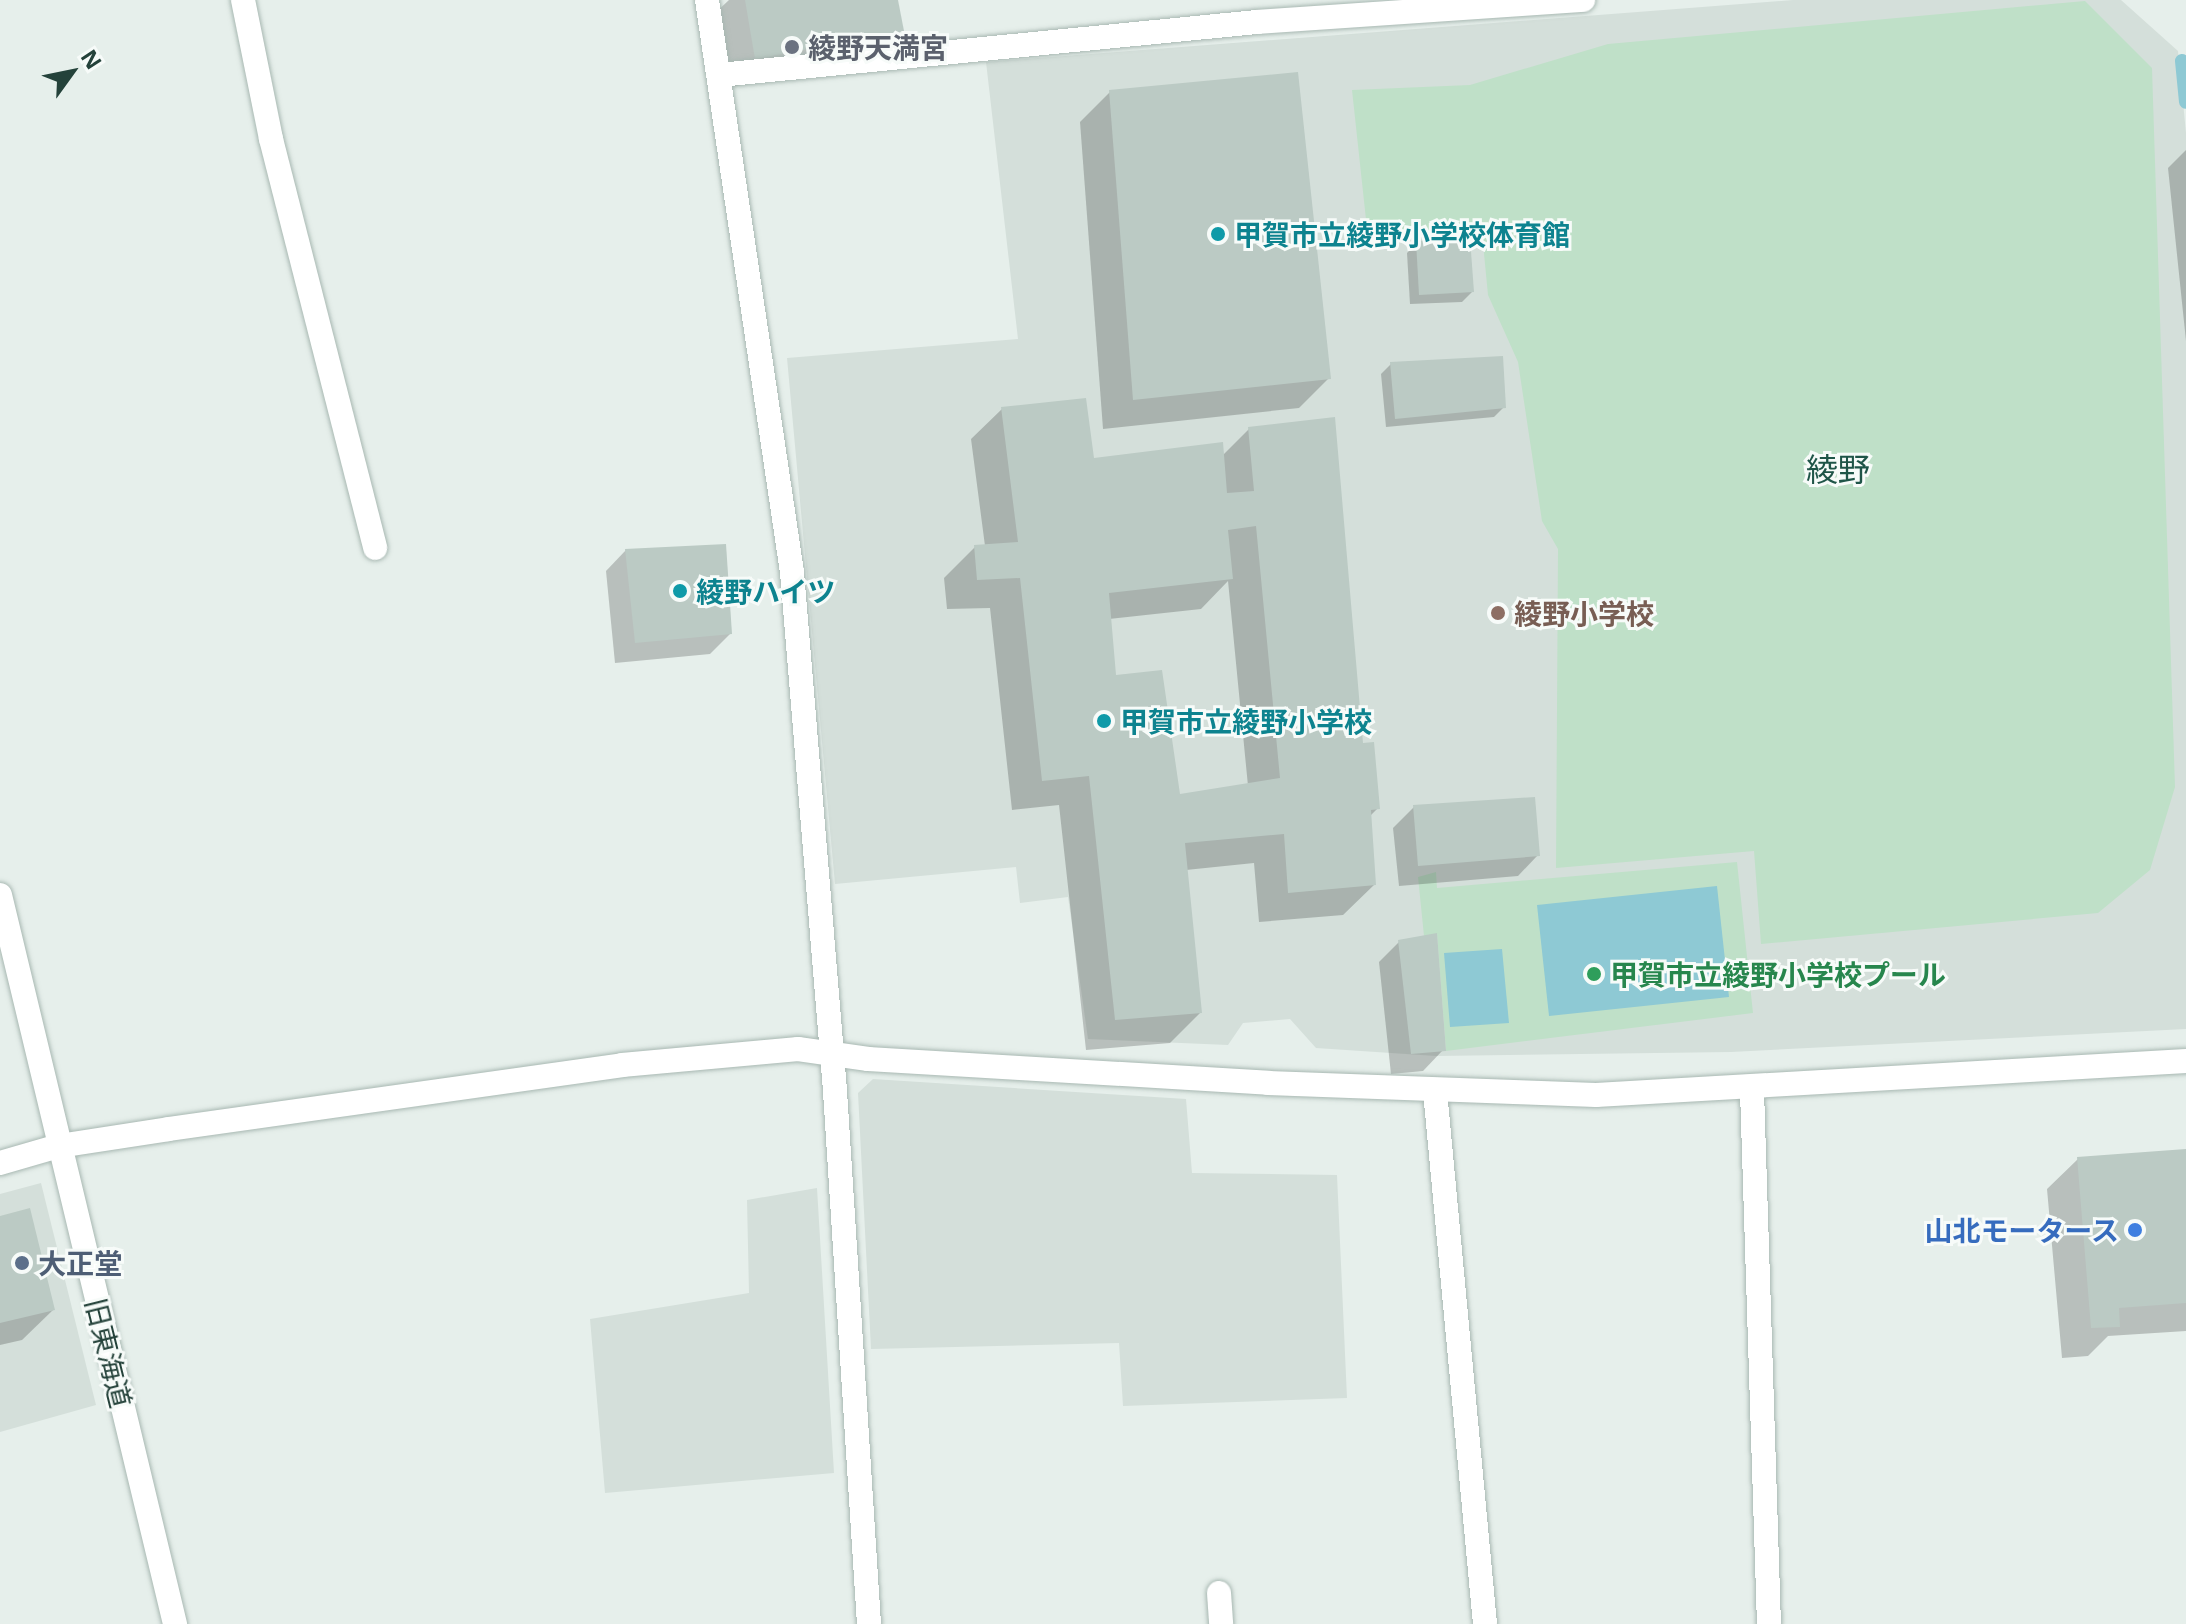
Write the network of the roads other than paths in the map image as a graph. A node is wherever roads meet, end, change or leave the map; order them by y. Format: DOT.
graph roads {
  1 [pos="243,0"];
  2 [pos="707,0"];
  3 [pos="1583,0"];
  4 [pos="719,75"];
  5 [pos="375,548"];
  6 [pos="0,895"];
  7 [pos="832,1053"];
  8 [pos="2186,1061"];
  9 [pos="1752,1090"];
  10 [pos="1435,1091"];
  11 [pos="59,1146"];
  12 [pos="0,1163"];
  13 [pos="1219,1593"];
  14 [pos="175,1624"];
  15 [pos="869,1624"];
  16 [pos="1221,1624"];
  17 [pos="1485,1624"];
  18 [pos="1769,1624"];
  1 -- 5 [label="street"];
  2 -- 4 [label="street"];
  3 -- 4 [label="street"];
  4 -- 7 [label="street"];
  6 -- 11 [label="street, 旧東海道"];
  7 -- 10 [label="street"];
  7 -- 11 [label="street"];
  7 -- 15 [label="street"];
  8 -- 9 [label="street"];
  9 -- 10 [label="street"];
  9 -- 18 [label="street"];
  10 -- 17 [label="street"];
  11 -- 12 [label="street"];
  11 -- 14 [label="street, 旧東海道"];
  13 -- 16 [label="street"];
}
